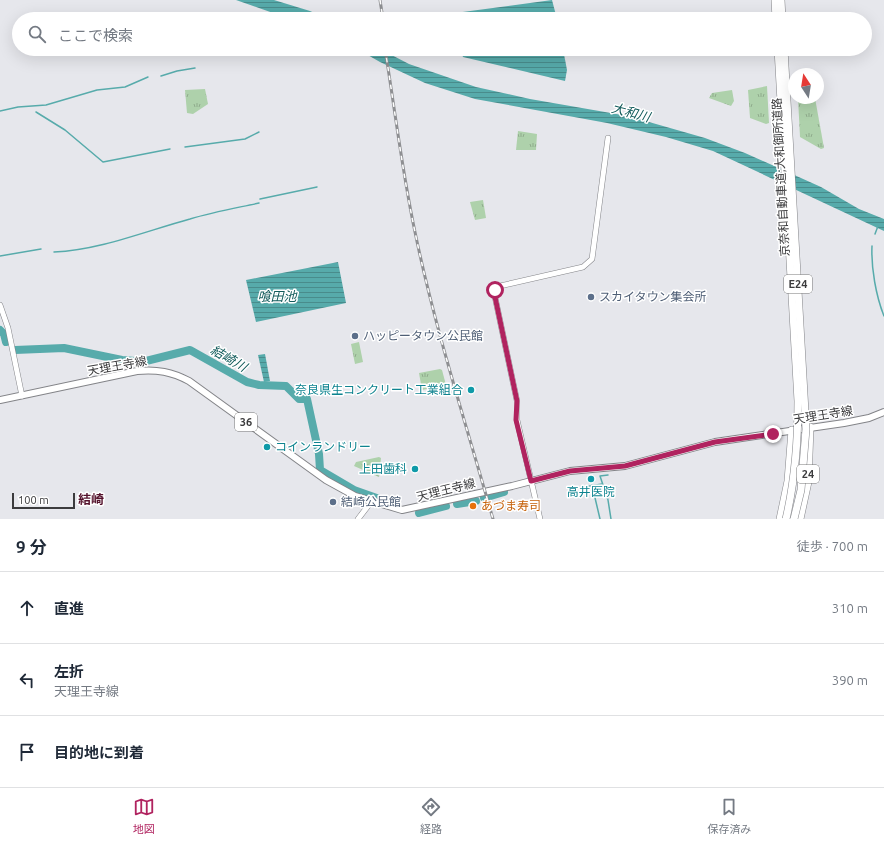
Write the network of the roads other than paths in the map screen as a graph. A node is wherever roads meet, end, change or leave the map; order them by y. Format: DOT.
graph roads {
  1 [pos="775,0"];
  2 [pos="781,0"];
  3 [pos="776,12"];
  4 [pos="782,12"];
  5 [pos="778,56"];
  6 [pos="784,56"];
  7 [pos="608,138"];
  8 [pos="0,305"];
  9 [pos="22,396"];
  10 [pos="0,400"];
  11 [pos="884,412"];
  12 [pos="810,427"];
  13 [pos="792,430"];
  14 [pos="531,481"];
  15 [pos="371,502"];
  16 [pos="358,519"];
  17 [pos="540,519"];
  18 [pos="780,519"];
  19 [pos="786,519"];
  20 [pos="794,519"];
  21 [pos="800,519"];
  1 -- 3 [label="highway"];
  2 -- 4 [label="highway"];
  5 -- 19 [label="highway, 京奈和自動車道;大和御所道路 / E24, bridge"];
  6 -- 20 [label="highway, 京奈和自動車道;大和御所道路 / E24, bridge"];
  7 -- 14 [label="street"];
  8 -- 9 [label="street"];
  9 -- 10 [label="main road, 天理王寺線 / 36"];
  9 -- 15 [label="main road, 天理王寺線 / 36"];
  11 -- 12 [label="main road, 天理王寺線 / 36"];
  12 -- 13 [label="main road, 天理王寺線 / 36"];
  12 -- 21 [label="highway, 24"];
  13 -- 14 [label="main road, 天理王寺線 / 36"];
  13 -- 18 [label="highway, 24"];
  14 -- 15 [label="main road, 天理王寺線 / 36"];
  14 -- 17 [label="street"];
  15 -- 16 [label="street"];
}
